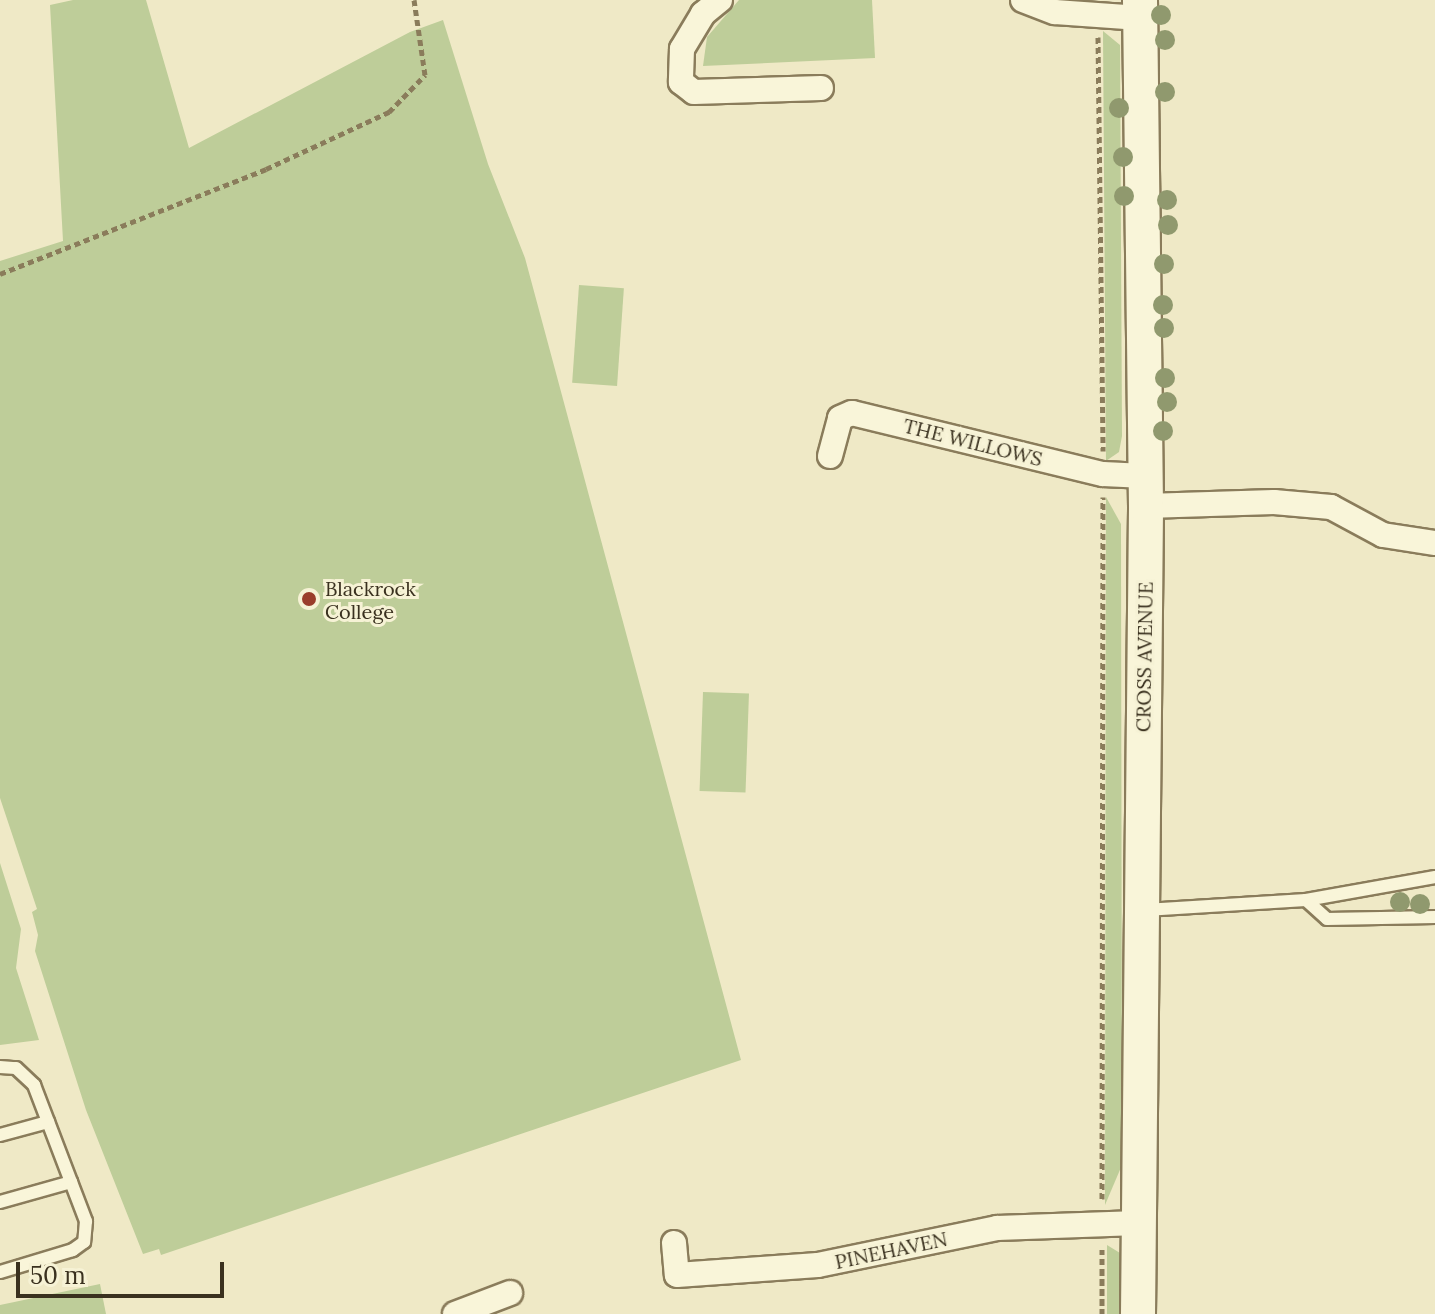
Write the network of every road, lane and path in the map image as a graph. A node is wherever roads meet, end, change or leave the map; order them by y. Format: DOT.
graph roads {
  1 [pos="414,0"];
  2 [pos="720,0"];
  3 [pos="1023,0"];
  4 [pos="1140,9"];
  5 [pos="1098,15"];
  6 [pos="821,88"];
  7 [pos="0,274"];
  8 [pos="830,456"];
  9 [pos="1103,474"];
  10 [pos="1145,491"];
  11 [pos="1435,543"];
  12 [pos="1435,877"];
  13 [pos="1306,900"];
  14 [pos="1139,911"];
  15 [pos="1435,917"];
  16 [pos="0,1067"];
  17 [pos="48,1122"];
  18 [pos="0,1135"];
  19 [pos="71,1182"];
  20 [pos="0,1202"];
  21 [pos="1138,1223"];
  22 [pos="1102,1224"];
  23 [pos="674,1243"];
  24 [pos="0,1272"];
  25 [pos="510,1293"];
  26 [pos="455,1314"];
  27 [pos="1102,1314"];
  28 [pos="1138,1314"];
  1 -- 7 [label="path"];
  2 -- 6 [label="street"];
  3 -- 5 [label="street"];
  4 -- 5 [label="street"];
  4 -- 10 [label="street, CROSS AVENUE"];
  5 -- 9 [label="path"];
  8 -- 9 [label="street, THE WILLOWS"];
  9 -- 10 [label="street, THE WILLOWS"];
  9 -- 22 [label="path"];
  10 -- 11 [label="street, THE WILLOWS"];
  10 -- 14 [label="street, CROSS AVENUE"];
  12 -- 13 [label="lane"];
  13 -- 14 [label="lane"];
  13 -- 15 [label="lane"];
  14 -- 21 [label="street, CROSS AVENUE"];
  16 -- 17 [label="lane"];
  17 -- 18 [label="lane"];
  17 -- 19 [label="lane"];
  19 -- 20 [label="lane"];
  19 -- 24 [label="lane"];
  21 -- 22 [label="street, PINEHAVEN"];
  21 -- 28 [label="street, CROSS AVENUE"];
  22 -- 23 [label="street, PINEHAVEN"];
  22 -- 27 [label="path"];
  25 -- 26 [label="street"];
}
